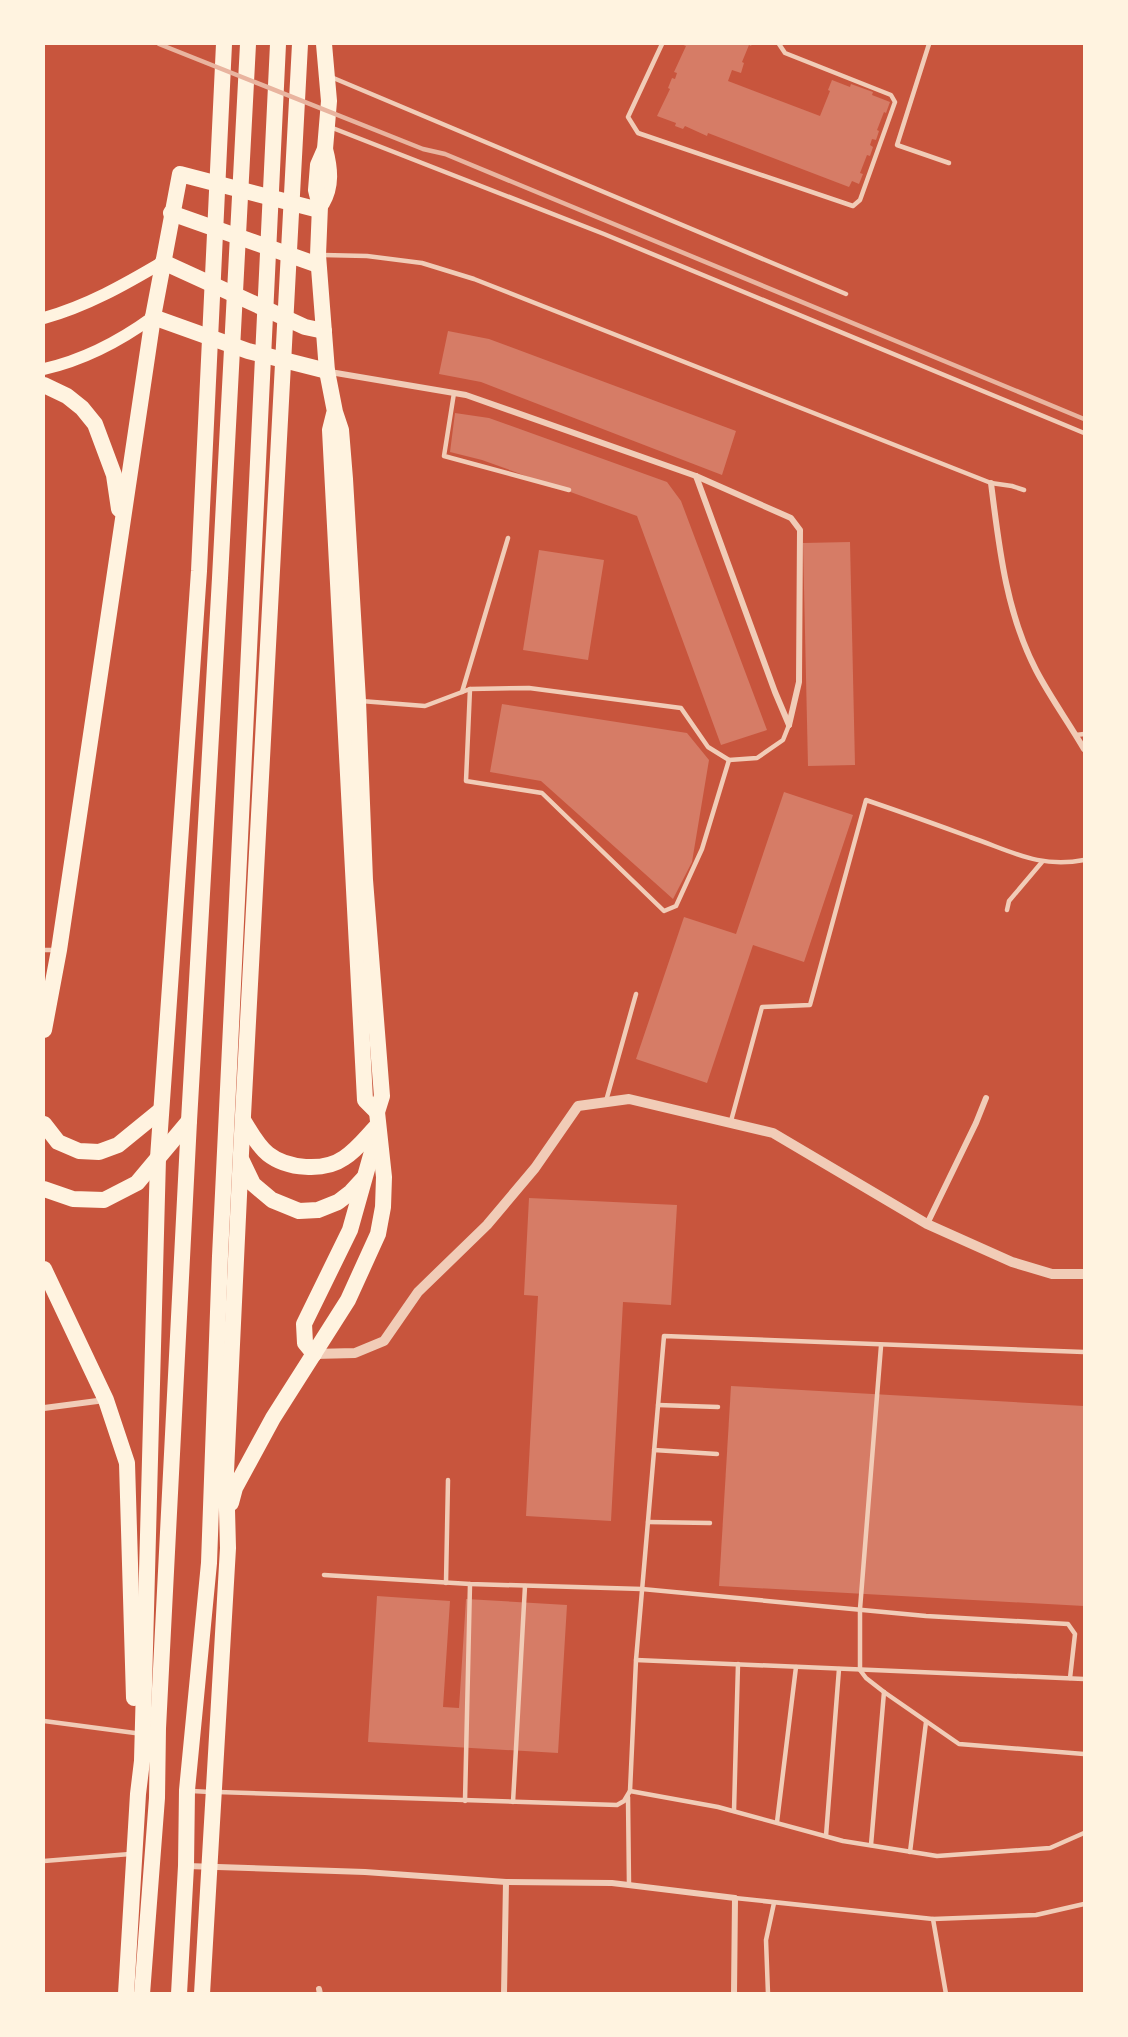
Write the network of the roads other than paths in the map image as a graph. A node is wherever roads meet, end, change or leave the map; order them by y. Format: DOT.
graph roads {
  1 [pos="224,44"];
  2 [pos="248,44"];
  3 [pos="324,44"];
  4 [pos="662,44"];
  5 [pos="779,44"];
  6 [pos="929,44"];
  7 [pos="278,50"];
  8 [pos="299,52"];
  9 [pos="326,75"];
  10 [pos="328,126"];
  11 [pos="949,163"];
  12 [pos="320,208"];
  13 [pos="171,213"];
  14 [pos="318,260"];
  15 [pos="163,262"];
  16 [pos="846,294"];
  17 [pos="153,317"];
  18 [pos="44,318"];
  19 [pos="324,331"];
  20 [pos="44,369"];
  21 [pos="327,371"];
  22 [pos="44,385"];
  23 [pos="454,393"];
  24 [pos="334,412"];
  25 [pos="1084,433"];
  26 [pos="696,476"];
  27 [pos="991,483"];
  28 [pos="569,490"];
  29 [pos="1024,490"];
  30 [pos="122,526"];
  31 [pos="508,538"];
  32 [pos="470,689"];
  33 [pos="462,692"];
  34 [pos="358,700"];
  35 [pos="789,725"];
  36 [pos="1084,734"];
  37 [pos="1076,735"];
  38 [pos="1084,749"];
  39 [pos="729,760"];
  40 [pos="1084,860"];
  41 [pos="1042,862"];
  42 [pos="1006,910"];
  43 [pos="51,950"];
  44 [pos="636,994"];
  45 [pos="44,1030"];
  46 [pos="229,1096"];
  47 [pos="986,1098"];
  48 [pos="606,1101"];
  49 [pos="161,1110"];
  50 [pos="378,1118"];
  51 [pos="243,1120"];
  52 [pos="189,1121"];
  53 [pos="730,1123"];
  54 [pos="44,1124"];
  55 [pos="241,1153"];
  56 [pos="158,1158"];
  57 [pos="366,1177"];
  58 [pos="44,1189"];
  59 [pos="927,1224"];
  60 [pos="44,1269"];
  61 [pos="1084,1274"];
  62 [pos="881,1346"];
  63 [pos="1084,1353"];
  64 [pos="314,1354"];
  65 [pos="106,1400"];
  66 [pos="658,1405"];
  67 [pos="718,1407"];
  68 [pos="44,1408"];
  69 [pos="654,1450"];
  70 [pos="717,1454"];
  71 [pos="448,1480"];
  72 [pos="227,1514"];
  73 [pos="648,1522"];
  74 [pos="710,1523"];
  75 [pos="209,1563"];
  76 [pos="324,1575"];
  77 [pos="446,1583"];
  78 [pos="470,1584"];
  79 [pos="525,1586"];
  80 [pos="642,1589"];
  81 [pos="860,1609"];
  82 [pos="636,1660"];
  83 [pos="738,1664"];
  84 [pos="796,1667"];
  85 [pos="839,1669"];
  86 [pos="860,1670"];
  87 [pos="1070,1678"];
  88 [pos="1084,1679"];
  89 [pos="884,1692"];
  90 [pos="44,1721"];
  91 [pos="926,1722"];
  92 [pos="135,1733"];
  93 [pos="1084,1754"];
  94 [pos="142,1761"];
  95 [pos="187,1790"];
  96 [pos="212,1792"];
  97 [pos="629,1794"];
  98 [pos="157,1798"];
  99 [pos="465,1801"];
  100 [pos="513,1802"];
  101 [pos="734,1811"];
  102 [pos="777,1822"];
  103 [pos="1084,1833"];
  104 [pos="826,1836"];
  105 [pos="872,1845"];
  106 [pos="910,1852"];
  107 [pos="135,1853"];
  108 [pos="44,1861"];
  109 [pos="186,1866"];
  110 [pos="209,1866"];
  111 [pos="506,1882"];
  112 [pos="629,1885"];
  113 [pos="735,1898"];
  114 [pos="774,1903"];
  115 [pos="1084,1904"];
  116 [pos="933,1919"];
  117 [pos="126,1994"];
  118 [pos="142,1994"];
  119 [pos="179,1994"];
  120 [pos="201,1994"];
  121 [pos="504,1994"];
  122 [pos="735,1994"];
  123 [pos="768,1994"];
  124 [pos="946,1994"];
  1 -- 49 [label="highway"];
  2 -- 52 [label="highway"];
  3 -- 9 [label="highway"];
  4 -- 5 [label="lane"];
  6 -- 11 [label="lane"];
  7 -- 46 [label="highway"];
  8 -- 51 [label="highway"];
  9 -- 10 [label="highway"];
  9 -- 16 [label="lane"];
  10 -- 12 [label="highway"];
  10 -- 25 [label="lane"];
  12 -- 13 [label="highway"];
  12 -- 14 [label="highway"];
  13 -- 14 [label="highway"];
  13 -- 15 [label="highway"];
  14 -- 19 [label="highway"];
  14 -- 27 [label="lane"];
  15 -- 17 [label="highway"];
  15 -- 18 [label="main road"];
  15 -- 19 [label="highway"];
  17 -- 20 [label="main road"];
  17 -- 21 [label="highway"];
  17 -- 30 [label="highway"];
  19 -- 21 [label="highway"];
  21 -- 23 [label="street"];
  21 -- 24 [label="highway"];
  22 -- 30 [label="highway"];
  23 -- 26 [label="street"];
  23 -- 28 [label="lane"];
  24 -- 34 [label="highway"];
  24 -- 50 [label="highway"];
  26 -- 35 [label="street"];
  26 -- 35 [label="street"];
  27 -- 29 [label="lane"];
  27 -- 37 [label="street"];
  30 -- 43 [label="highway"];
  31 -- 33 [label="lane"];
  32 -- 33 [label="lane"];
  32 -- 39 [label="lane"];
  32 -- 39 [label="lane"];
  33 -- 34 [label="lane"];
  34 -- 50 [label="highway"];
  35 -- 39 [label="lane"];
  36 -- 37 [label="lane"];
  37 -- 38 [label="street"];
  40 -- 41 [label="lane"];
  41 -- 42 [label="lane"];
  41 -- 53 [label="lane"];
  43 -- 45 [label="highway"];
  44 -- 48 [label="lane"];
  46 -- 55 [label="highway"];
  46 -- 75 [label="highway"];
  47 -- 59 [label="street"];
  48 -- 53 [label="street"];
  48 -- 64 [label="street"];
  49 -- 54 [label="highway"];
  49 -- 56 [label="highway"];
  50 -- 51 [label="highway"];
  50 -- 57 [label="highway"];
  50 -- 64 [label="highway"];
  51 -- 55 [label="highway"];
  52 -- 56 [label="highway"];
  52 -- 98 [label="highway"];
  53 -- 59 [label="street"];
  55 -- 57 [label="highway"];
  55 -- 72 [label="highway"];
  56 -- 58 [label="highway"];
  56 -- 94 [label="highway"];
  57 -- 64 [label="highway"];
  59 -- 61 [label="street"];
  60 -- 65 [label="highway"];
  62 -- 63 [label="lane"];
  62 -- 66 [label="lane"];
  62 -- 81 [label="lane"];
  64 -- 72 [label="highway"];
  65 -- 68 [label="street"];
  65 -- 92 [label="highway"];
  66 -- 67 [label="lane"];
  66 -- 69 [label="lane"];
  69 -- 70 [label="lane"];
  69 -- 73 [label="lane"];
  71 -- 77 [label="lane"];
  72 -- 75 [label="highway"];
  72 -- 96 [label="highway"];
  73 -- 74 [label="lane"];
  73 -- 80 [label="lane"];
  75 -- 95 [label="highway"];
  76 -- 77 [label="lane"];
  77 -- 78 [label="lane"];
  78 -- 79 [label="lane"];
  78 -- 99 [label="lane"];
  79 -- 80 [label="lane"];
  79 -- 100 [label="lane"];
  80 -- 81 [label="lane"];
  80 -- 82 [label="lane"];
  81 -- 86 [label="lane"];
  81 -- 87 [label="lane"];
  82 -- 83 [label="lane"];
  82 -- 97 [label="lane"];
  83 -- 84 [label="lane"];
  83 -- 101 [label="lane"];
  84 -- 85 [label="lane"];
  84 -- 102 [label="lane"];
  85 -- 86 [label="lane"];
  85 -- 104 [label="lane"];
  86 -- 87 [label="lane"];
  86 -- 89 [label="lane"];
  87 -- 88 [label="lane"];
  89 -- 91 [label="lane"];
  89 -- 105 [label="lane"];
  90 -- 92 [label="lane"];
  91 -- 93 [label="lane"];
  91 -- 106 [label="lane"];
  92 -- 94 [label="highway"];
  94 -- 98 [label="highway"];
  94 -- 107 [label="highway"];
  95 -- 96 [label="lane"];
  95 -- 109 [label="highway"];
  96 -- 99 [label="lane"];
  96 -- 110 [label="highway"];
  97 -- 100 [label="lane"];
  97 -- 101 [label="lane"];
  97 -- 112 [label="lane"];
  98 -- 118 [label="highway"];
  99 -- 100 [label="lane"];
  101 -- 102 [label="lane"];
  102 -- 104 [label="lane"];
  103 -- 106 [label="lane"];
  104 -- 105 [label="lane"];
  105 -- 106 [label="lane"];
  107 -- 108 [label="lane"];
  107 -- 117 [label="highway"];
  109 -- 110 [label="street"];
  109 -- 119 [label="highway"];
  110 -- 111 [label="street"];
  110 -- 120 [label="highway"];
  111 -- 112 [label="street"];
  111 -- 121 [label="street"];
  112 -- 113 [label="street"];
  113 -- 114 [label="lane"];
  113 -- 122 [label="street"];
  114 -- 116 [label="lane"];
  114 -- 123 [label="lane"];
  115 -- 116 [label="lane"];
  116 -- 124 [label="lane"];
}
